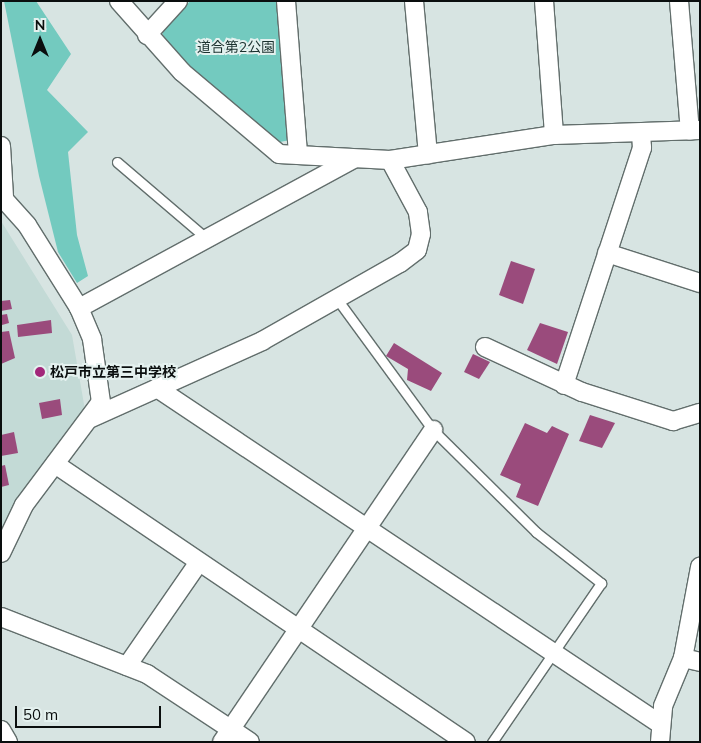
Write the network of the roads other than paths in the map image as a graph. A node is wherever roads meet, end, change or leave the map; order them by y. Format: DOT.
graph roads {
  1 [pos="119,1"];
  2 [pos="178,1"];
  3 [pos="286,1"];
  4 [pos="414,1"];
  5 [pos="544,1"];
  6 [pos="679,1"];
  7 [pos="147,35"];
  8 [pos="695,131"];
  9 [pos="641,134"];
  10 [pos="554,135"];
  11 [pos="1,146"];
  12 [pos="428,154"];
  13 [pos="298,155"];
  14 [pos="354,159"];
  15 [pos="390,160"];
  16 [pos="117,162"];
  17 [pos="3,196"];
  18 [pos="207,240"];
  19 [pos="607,253"];
  20 [pos="700,283"];
  21 [pos="337,299"];
  22 [pos="79,308"];
  23 [pos="485,346"];
  24 [pos="564,385"];
  25 [pos="156,388"];
  26 [pos="700,413"];
  27 [pos="91,418"];
  28 [pos="433,430"];
  29 [pos="55,464"];
  30 [pos="366,526"];
  31 [pos="1,553"];
  32 [pos="199,562"];
  33 [pos="700,567"];
  34 [pos="1,617"];
  35 [pos="298,627"];
  36 [pos="553,651"];
  37 [pos="691,660"];
  38 [pos="127,666"];
  39 [pos="1,730"];
  40 [pos="660,733"];
  41 [pos="226,735"];
  42 [pos="8,742"];
  43 [pos="250,742"];
  44 [pos="466,742"];
  45 [pos="492,742"];
  1 -- 7 [label="street"];
  2 -- 7 [label="street"];
  3 -- 13 [label="street"];
  4 -- 12 [label="street"];
  5 -- 10 [label="street"];
  6 -- 8 [label="street"];
  7 -- 13 [label="street"];
  8 -- 9 [label="street"];
  9 -- 10 [label="street"];
  9 -- 19 [label="street"];
  10 -- 12 [label="street"];
  11 -- 17 [label="street"];
  12 -- 15 [label="street"];
  13 -- 14 [label="street"];
  14 -- 15 [label="street"];
  14 -- 18 [label="street"];
  15 -- 21 [label="street"];
  16 -- 18 [label="lane"];
  17 -- 22 [label="street"];
  18 -- 22 [label="street"];
  19 -- 20 [label="street"];
  19 -- 24 [label="street"];
  21 -- 25 [label="street"];
  21 -- 28 [label="lane"];
  22 -- 27 [label="street"];
  23 -- 24 [label="street"];
  24 -- 26 [label="street"];
  25 -- 27 [label="street"];
  25 -- 30 [label="street"];
  27 -- 29 [label="street"];
  28 -- 30 [label="street"];
  28 -- 36 [label="lane"];
  29 -- 31 [label="street"];
  29 -- 32 [label="street"];
  30 -- 35 [label="street"];
  30 -- 36 [label="street"];
  32 -- 35 [label="street"];
  32 -- 38 [label="street"];
  33 -- 37 [label="street"];
  34 -- 38 [label="street"];
  35 -- 41 [label="street"];
  35 -- 44 [label="street"];
  36 -- 40 [label="street"];
  36 -- 45 [label="lane"];
  37 -- 40 [label="street"];
  38 -- 41 [label="street"];
  39 -- 42 [label="street"];
  41 -- 43 [label="street"];
}
